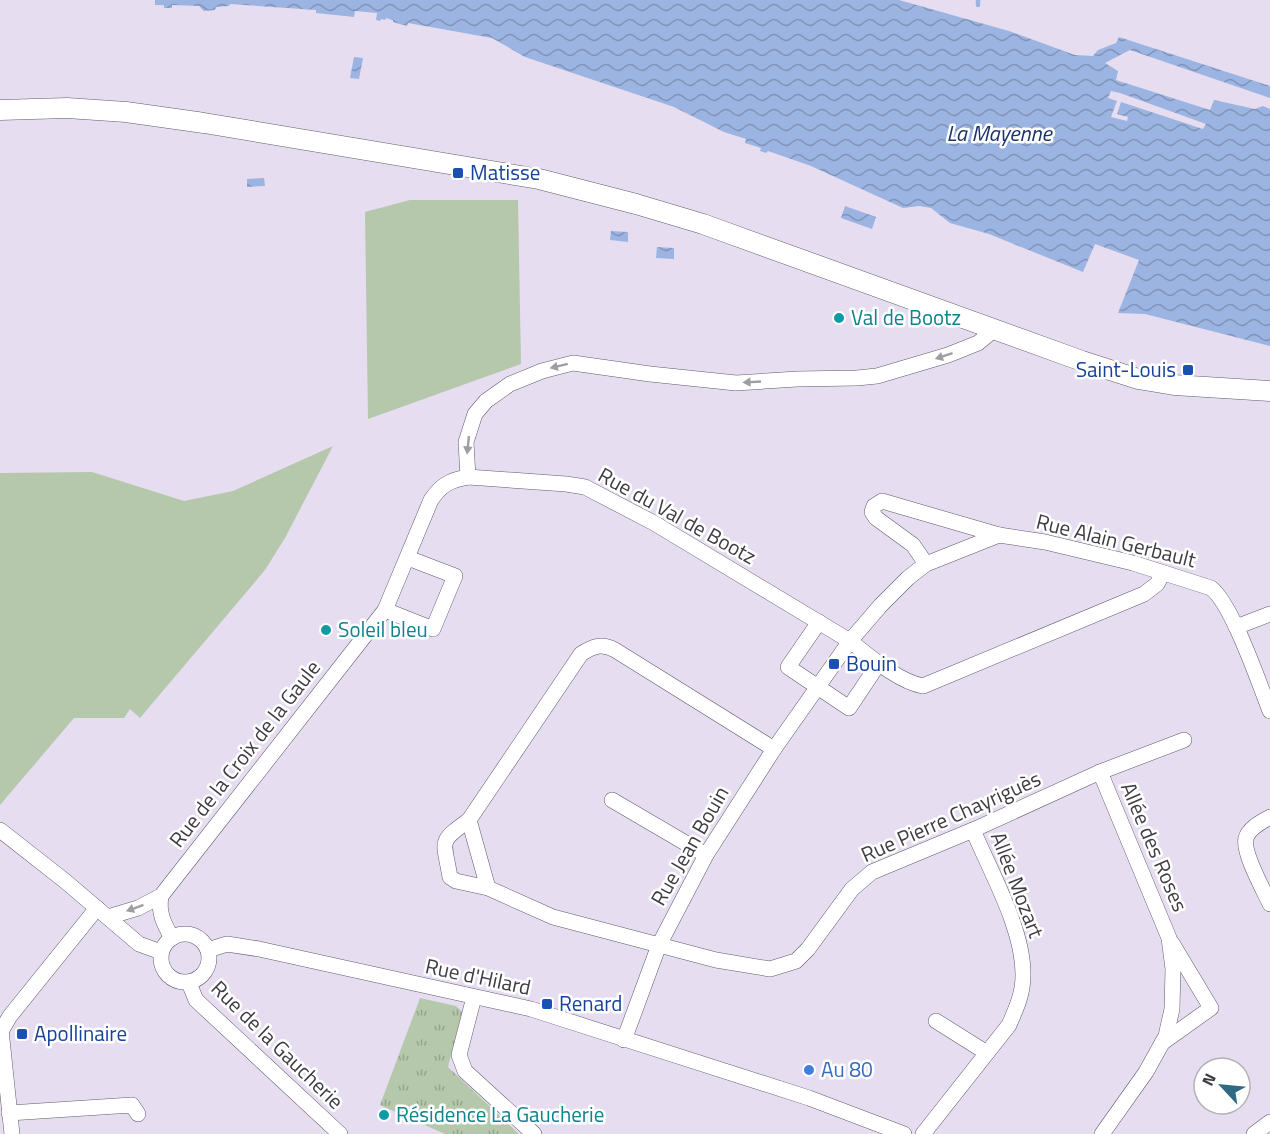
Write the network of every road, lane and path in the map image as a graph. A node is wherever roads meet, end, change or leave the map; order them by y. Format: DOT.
graph roads {
  1 [pos="0,110"];
  2 [pos="996,329"];
  3 [pos="1270,391"];
  4 [pos="468,477"];
  5 [pos="999,535"];
  6 [pos="408,558"];
  7 [pos="926,564"];
  8 [pos="1163,573"];
  9 [pos="386,610"];
  10 [pos="1270,614"];
  11 [pos="819,622"];
  12 [pos="1236,627"];
  13 [pos="850,641"];
  14 [pos="879,663"];
  15 [pos="818,687"];
  16 [pos="1270,711"];
  17 [pos="1184,740"];
  18 [pos="774,749"];
  19 [pos="1100,772"];
  20 [pos="612,800"];
  21 [pos="1270,817"];
  22 [pos="469,820"];
  23 [pos="0,830"];
  24 [pos="973,830"];
  25 [pos="706,855"];
  26 [pos="488,888"];
  27 [pos="161,896"];
  28 [pos="1270,904"];
  29 [pos="103,912"];
  30 [pos="172,938"];
  31 [pos="1169,938"];
  32 [pos="659,945"];
  33 [pos="208,950"];
  34 [pos="161,952"];
  35 [pos="189,983"];
  36 [pos="474,997"];
  37 [pos="936,1021"];
  38 [pos="1,1032"];
  39 [pos="624,1040"];
  40 [pos="1161,1043"];
  41 [pos="987,1053"];
  42 [pos="9,1113"];
  43 [pos="138,1114"];
  44 [pos="1270,1122"];
  45 [pos="12,1134"];
  46 [pos="340,1134"];
  47 [pos="534,1134"];
  48 [pos="904,1134"];
  49 [pos="923,1134"];
  50 [pos="1102,1134"];
  51 [pos="1254,1134"];
  1 -- 2 [label="main road"];
  2 -- 3 [label="main road"];
  2 -- 4 [label="street, one-way"];
  4 -- 6 [label="street, Rue de la Croix de la Gaule"];
  4 -- 11 [label="street, Rue du Val de Bootz"];
  5 -- 7 [label="street"];
  5 -- 7 [label="street, Rue Alain Gerbault"];
  5 -- 8 [label="street, Rue Alain Gerbault"];
  6 -- 9 [label="street, Rue de la Croix de la Gaule"];
  6 -- 9 [label="street"];
  7 -- 13 [label="street"];
  8 -- 12 [label="street, Rue Alain Gerbault"];
  8 -- 14 [label="street, Rue du Val de Bootz"];
  9 -- 27 [label="street, Rue de la Croix de la Gaule"];
  10 -- 12 [label="street"];
  11 -- 13 [label="street, Rue du Val de Bootz"];
  11 -- 15 [label="street"];
  12 -- 16 [label="street, Rue Alain Gerbault"];
  13 -- 14 [label="street, Rue du Val de Bootz"];
  13 -- 15 [label="street, Rue Jean Bouin"];
  14 -- 15 [label="street"];
  15 -- 18 [label="street, Rue Jean Bouin"];
  17 -- 19 [label="street, Rue Pierre Chayriguès"];
  18 -- 22 [label="street"];
  18 -- 25 [label="street, Rue Jean Bouin"];
  19 -- 24 [label="street, Rue Pierre Chayriguès"];
  19 -- 31 [label="street, Allée des Roses"];
  20 -- 25 [label="street"];
  21 -- 28 [label="street"];
  22 -- 26 [label="street"];
  22 -- 26 [label="street, Rue Pierre Chayriguès"];
  23 -- 29 [label="street"];
  24 -- 32 [label="street, Rue Pierre Chayriguès"];
  24 -- 41 [label="street, Allée Mozart"];
  25 -- 32 [label="street, Rue Jean Bouin"];
  26 -- 32 [label="street, Rue Pierre Chayriguès"];
  27 -- 29 [label="street, Rue de la Croix de la Gaule, one-way"];
  27 -- 30 [label="street"];
  29 -- 34 [label="street"];
  29 -- 38 [label="street"];
  30 -- 33 [label="street"];
  30 -- 34 [label="street"];
  31 -- 40 [label="street, Allée des Roses"];
  31 -- 40 [label="street, Allée des Roses"];
  32 -- 39 [label="street, Rue Jean Bouin"];
  33 -- 35 [label="street"];
  33 -- 36 [label="street, Rue d'Hilard"];
  34 -- 35 [label="street"];
  35 -- 46 [label="street, Rue de la Gaucherie"];
  36 -- 39 [label="street, Rue d'Hilard"];
  36 -- 47 [label="street"];
  37 -- 41 [label="street"];
  38 -- 42 [label="street"];
  39 -- 48 [label="street, Rue d'Hilard"];
  40 -- 50 [label="street, Allée des Roses"];
  41 -- 49 [label="street, Allée Mozart"];
  42 -- 43 [label="street"];
  42 -- 45 [label="street"];
  44 -- 51 [label="street"];
}
